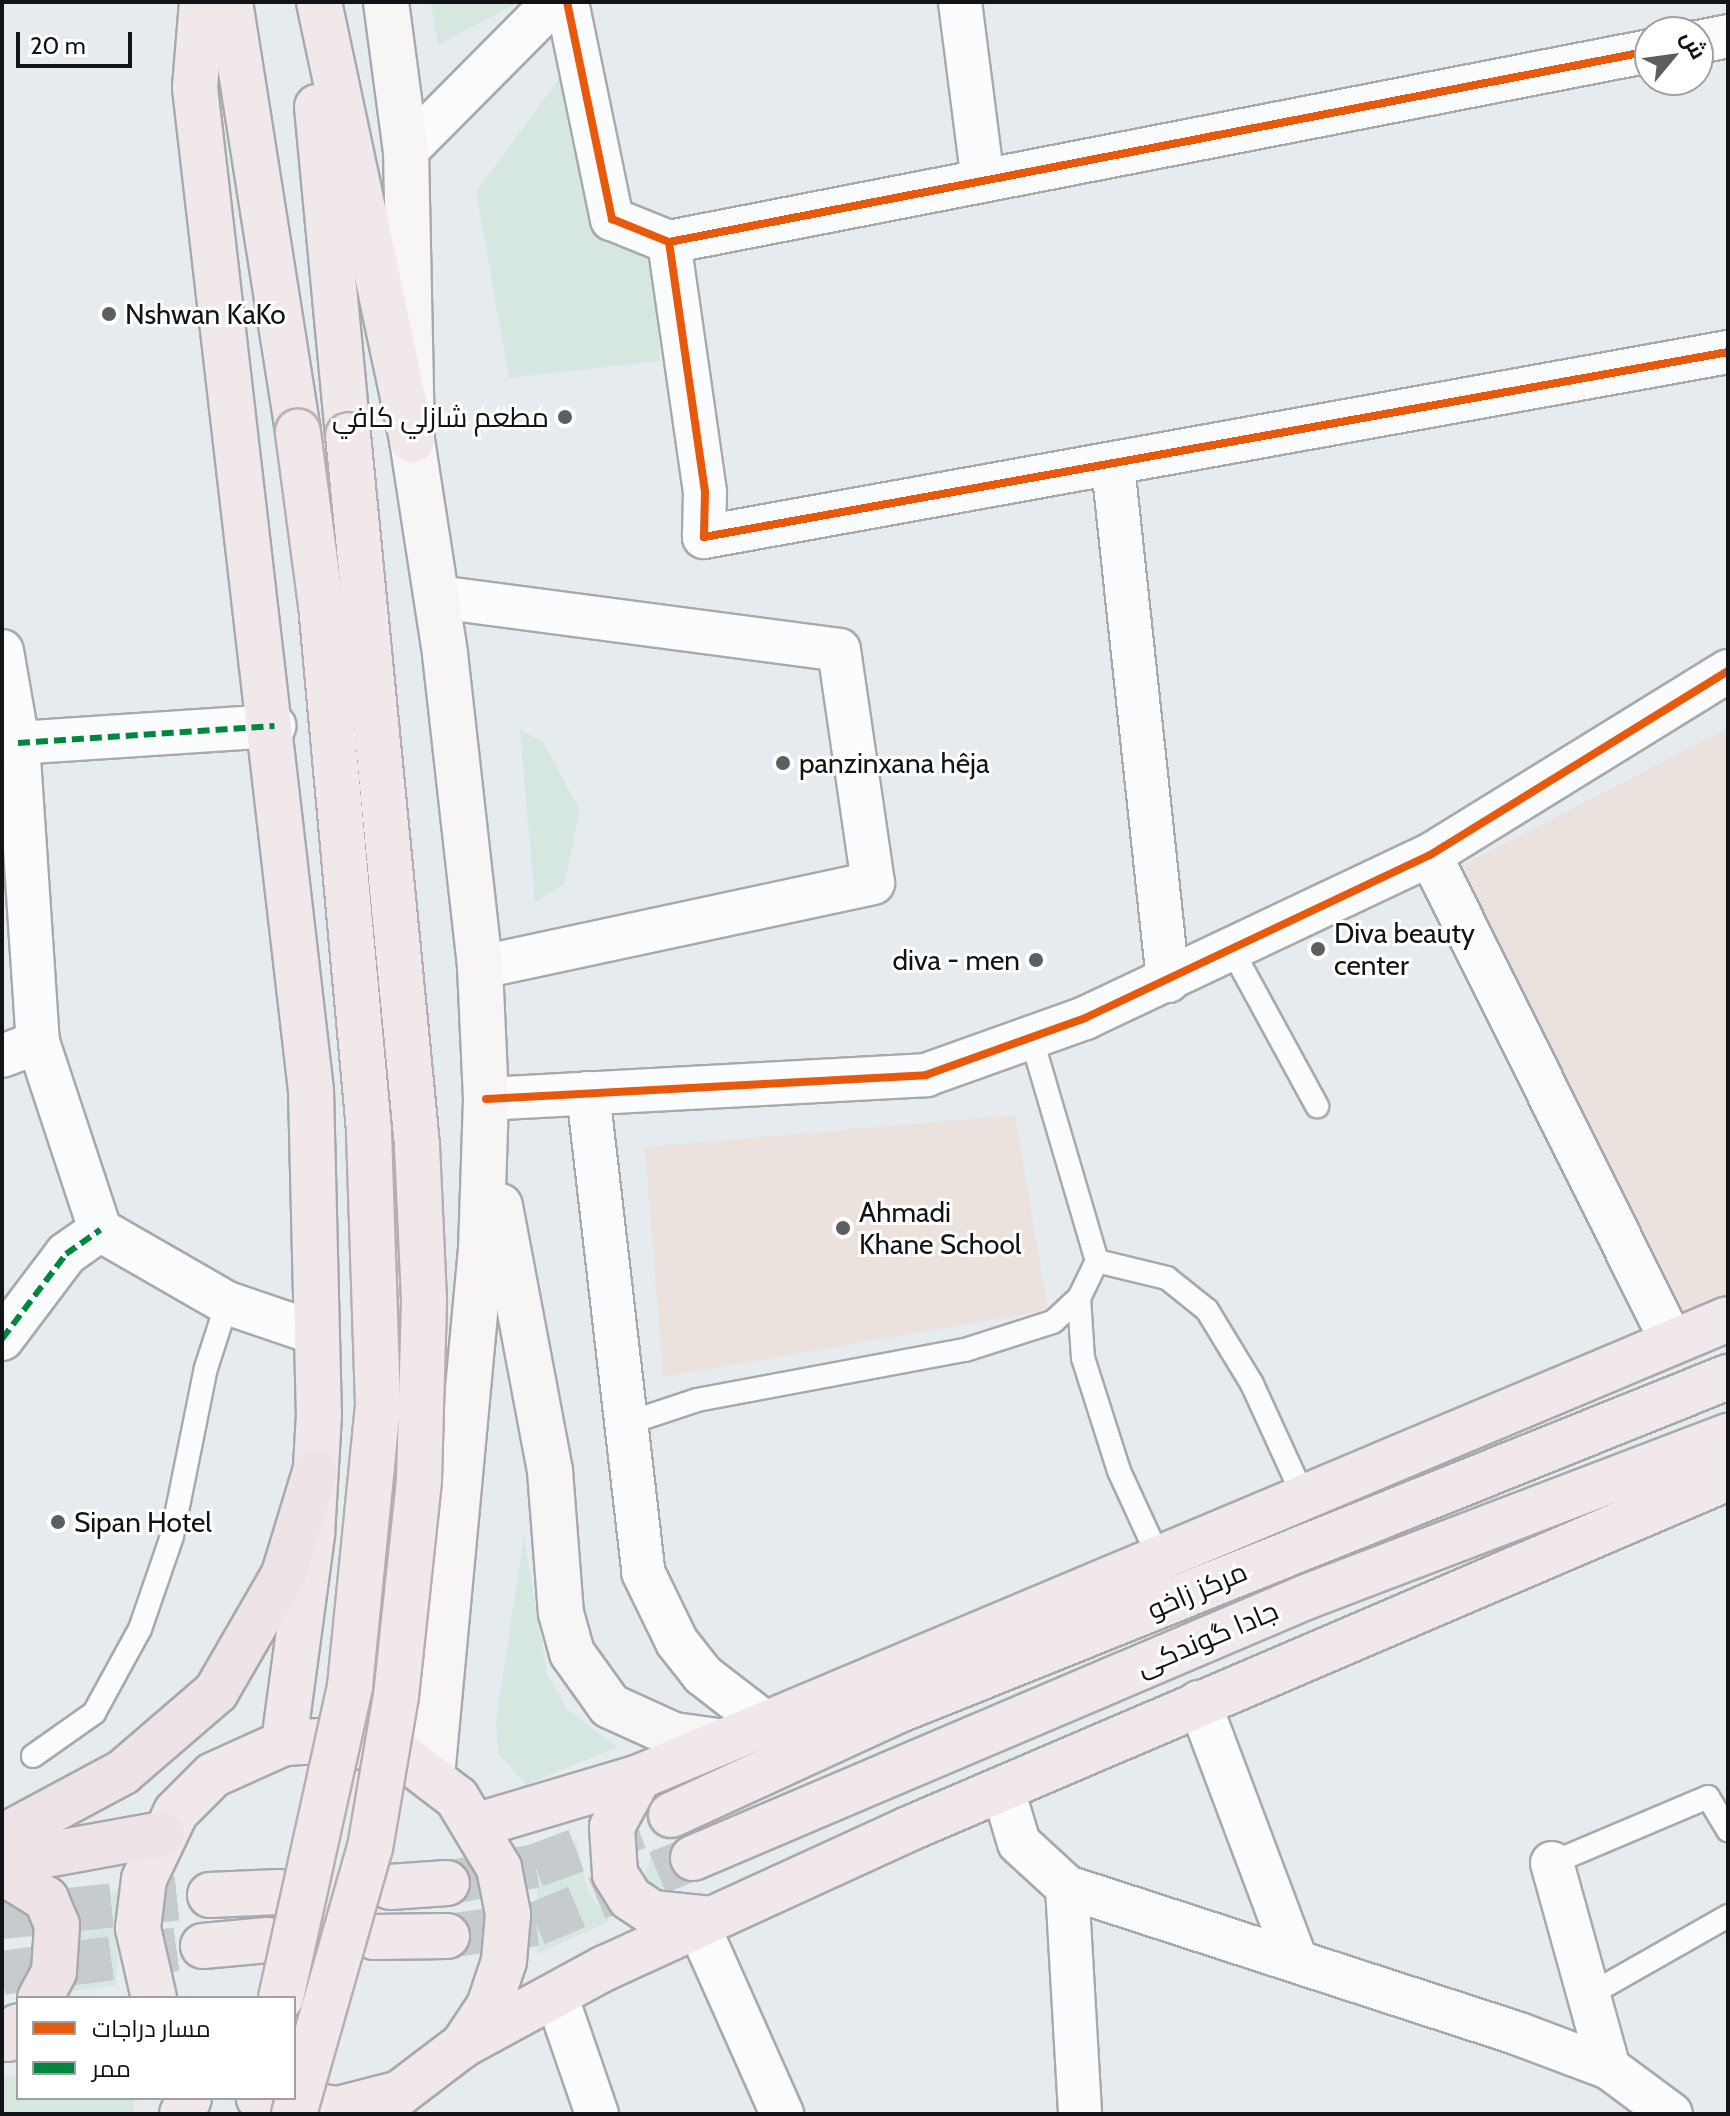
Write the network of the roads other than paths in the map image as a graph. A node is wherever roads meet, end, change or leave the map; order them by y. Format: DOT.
graph roads {
  1 [pos="202,2"];
  2 [pos="230,2"];
  3 [pos="307,2"];
  4 [pos="319,2"];
  5 [pos="386,2"];
  6 [pos="554,2"];
  7 [pos="567,2"];
  8 [pos="960,2"];
  9 [pos="1634,54"];
  10 [pos="406,151"];
  11 [pos="983,181"];
  12 [pos="669,242"];
  13 [pos="1728,352"];
  14 [pos="412,440"];
  15 [pos="1113,466"];
  16 [pos="438,597"];
  17 [pos="2,651"];
  18 [pos="1728,671"];
  19 [pos="274,726"];
  20 [pos="10,744"];
  21 [pos="1430,855"];
  22 [pos="1232,950"];
  23 [pos="480,967"];
  24 [pos="1168,981"];
  25 [pos="1030,1033"];
  26 [pos="20,1049"];
  27 [pos="588,1093"];
  28 [pos="483,1102"];
  29 [pos="1317,1106"];
  30 [pos="100,1230"];
  31 [pos="1097,1261"];
  32 [pos="1079,1298"];
  33 [pos="227,1303"];
  34 [pos="1728,1319"];
  35 [pos="318,1334"];
  36 [pos="2,1339"];
  37 [pos="1672,1342"];
  38 [pos="1728,1377"];
  39 [pos="628,1423"];
  40 [pos="1728,1436"];
  41 [pos="315,1472"];
  42 [pos="1728,1478"];
  43 [pos="1305,1500"];
  44 [pos="1160,1560"];
  45 [pos="1199,1702"];
  46 [pos="765,1723"];
  47 [pos="723,1742"];
  48 [pos="284,1743"];
  49 [pos="33,1756"];
  50 [pos="432,1776"];
  51 [pos="639,1777"];
  52 [pos="1003,1790"];
  53 [pos="671,1815"];
  54 [pos="478,1825"];
  55 [pos="1728,1830"];
  56 [pos="162,1834"];
  57 [pos="2,1837"];
  58 [pos="693,1858"];
  59 [pos="2,1863"];
  60 [pos="1552,1863"];
  61 [pos="2,1872"];
  62 [pos="447,1883"];
  63 [pos="390,1887"];
  64 [pos="1067,1887"];
  65 [pos="279,1892"];
  66 [pos="210,1895"];
  67 [pos="1728,1916"];
  68 [pos="704,1922"];
  69 [pos="447,1936"];
  70 [pos="374,1937"];
  71 [pos="268,1940"];
  72 [pos="203,1946"];
  73 [pos="1295,1958"];
  74 [pos="556,1995"];
  75 [pos="1589,1995"];
  76 [pos="41,1996"];
  77 [pos="153,1996"];
  78 [pos="281,1996"];
  79 [pos="463,2045"];
  80 [pos="1609,2068"];
  81 [pos="268,2100"];
  82 [pos="362,2110"];
  83 [pos="294,2114"];
  84 [pos="597,2114"];
  85 [pos="782,2114"];
  86 [pos="1080,2114"];
  87 [pos="1671,2114"];
  1 -- 19 [label="highway"];
  2 -- 78 [label="highway, bridge"];
  3 -- 83 [label="highway, bridge"];
  4 -- 14 [label="highway"];
  5 -- 10 [label="main road"];
  6 -- 10 [label="street"];
  7 -- 12 [label="street"];
  8 -- 11 [label="street"];
  9 -- 11 [label="street"];
  10 -- 14 [label="main road"];
  11 -- 12 [label="street"];
  12 -- 15 [label="street"];
  13 -- 15 [label="street"];
  14 -- 16 [label="main road"];
  15 -- 24 [label="street"];
  16 -- 23 [label="main road"];
  16 -- 23 [label="street"];
  17 -- 20 [label="street"];
  18 -- 21 [label="street"];
  19 -- 20 [label="street"];
  19 -- 35 [label="highway"];
  20 -- 26 [label="street"];
  21 -- 22 [label="street"];
  21 -- 37 [label="street"];
  22 -- 24 [label="street"];
  22 -- 29 [label="lane"];
  23 -- 28 [label="main road"];
  24 -- 25 [label="street"];
  25 -- 27 [label="street"];
  25 -- 31 [label="lane"];
  26 -- 30 [label="street"];
  27 -- 28 [label="street"];
  27 -- 39 [label="street"];
  28 -- 47 [label="main road"];
  28 -- 50 [label="main road"];
  30 -- 33 [label="street"];
  30 -- 36 [label="street"];
  31 -- 32 [label="lane"];
  31 -- 43 [label="lane"];
  32 -- 39 [label="lane"];
  32 -- 44 [label="lane"];
  33 -- 35 [label="street"];
  33 -- 49 [label="lane"];
  34 -- 37 [label="highway"];
  35 -- 41 [label="highway"];
  37 -- 43 [label="highway"];
  38 -- 53 [label="highway, مركز زاخو"];
  39 -- 46 [label="street"];
  40 -- 58 [label="highway, جادا گوندکی"];
  41 -- 48 [label="highway"];
  41 -- 57 [label="highway"];
  42 -- 45 [label="highway"];
  43 -- 44 [label="highway"];
  44 -- 46 [label="highway"];
  45 -- 52 [label="highway"];
  45 -- 73 [label="street"];
  46 -- 47 [label="highway"];
  47 -- 51 [label="highway"];
  48 -- 50 [label="highway"];
  48 -- 56 [label="highway"];
  50 -- 54 [label="highway"];
  51 -- 54 [label="highway"];
  51 -- 68 [label="highway"];
  52 -- 64 [label="street"];
  52 -- 68 [label="highway"];
  54 -- 79 [label="highway"];
  55 -- 60 [label="lane"];
  56 -- 59 [label="highway"];
  56 -- 77 [label="highway"];
  60 -- 75 [label="street"];
  61 -- 76 [label="highway"];
  62 -- 63 [label="highway"];
  64 -- 73 [label="street"];
  64 -- 86 [label="street"];
  65 -- 66 [label="highway"];
  67 -- 75 [label="lane"];
  68 -- 74 [label="highway"];
  68 -- 85 [label="street"];
  69 -- 70 [label="highway"];
  71 -- 72 [label="highway"];
  73 -- 80 [label="street"];
  74 -- 79 [label="highway"];
  74 -- 84 [label="street"];
  75 -- 80 [label="street"];
  79 -- 82 [label="highway"];
  80 -- 87 [label="street"];
  81 -- 82 [label="highway"];
}
